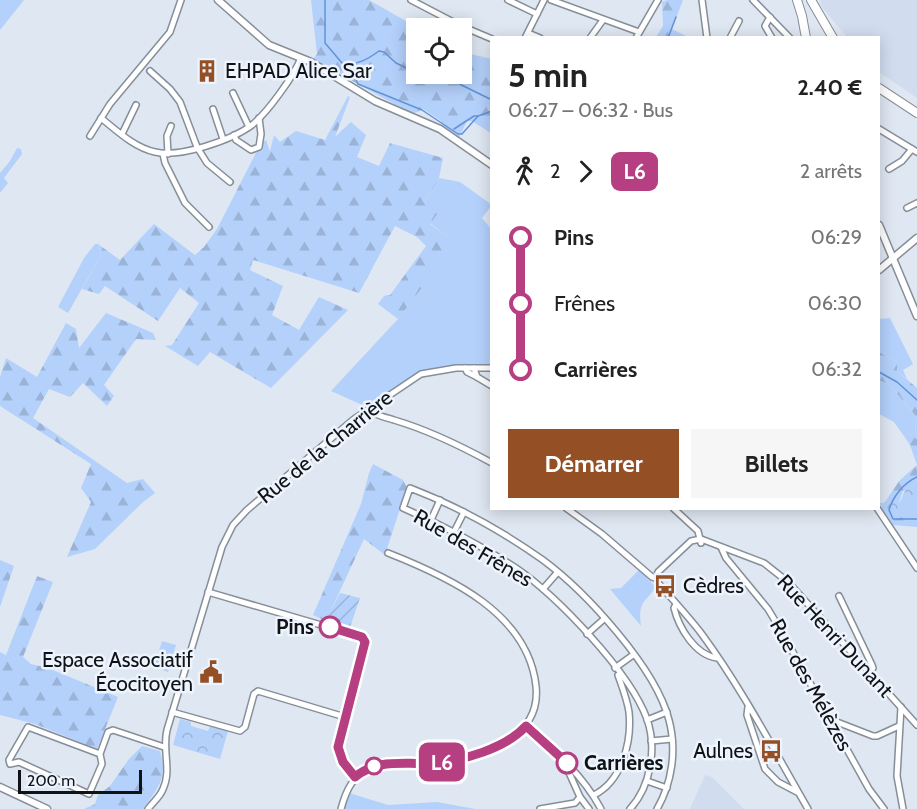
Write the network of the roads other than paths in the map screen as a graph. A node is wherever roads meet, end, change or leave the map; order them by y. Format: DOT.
graph roads {
  1 [pos="181,0"];
  2 [pos="218,0"];
  3 [pos="411,0"];
  4 [pos="508,0"];
  5 [pos="544,0"];
  6 [pos="551,0"];
  7 [pos="658,0"];
  8 [pos="702,0"];
  9 [pos="753,0"];
  10 [pos="797,0"];
  11 [pos="811,0"];
  12 [pos="537,14"];
  13 [pos="770,17"];
  14 [pos="603,20"];
  15 [pos="739,21"];
  16 [pos="784,32"];
  17 [pos="526,35"];
  18 [pos="638,35"];
  19 [pos="591,36"];
  20 [pos="707,36"];
  21 [pos="731,36"];
  22 [pos="771,36"];
  23 [pos="788,36"];
  24 [pos="791,36"];
  25 [pos="806,36"];
  26 [pos="832,36"];
  27 [pos="490,38"];
  28 [pos="301,58"];
  29 [pos="150,71"];
  30 [pos="880,89"];
  31 [pos="233,93"];
  32 [pos="136,105"];
  33 [pos="213,109"];
  34 [pos="917,113"];
  35 [pos="101,118"];
  36 [pos="259,118"];
  37 [pos="171,126"];
  38 [pos="249,127"];
  39 [pos="880,130"];
  40 [pos="122,134"];
  41 [pos="234,135"];
  42 [pos="90,136"];
  43 [pos="223,139"];
  44 [pos="198,148"];
  45 [pos="914,150"];
  46 [pos="165,154"];
  47 [pos="490,164"];
  48 [pos="889,169"];
  49 [pos="230,182"];
  50 [pos="917,203"];
  51 [pos="907,208"];
  52 [pos="209,227"];
  53 [pos="880,227"];
  54 [pos="917,238"];
  55 [pos="893,259"];
  56 [pos="881,269"];
  57 [pos="899,274"];
  58 [pos="917,316"];
  59 [pos="465,368"];
  60 [pos="474,368"];
  61 [pos="490,368"];
  62 [pos="477,377"];
  63 [pos="490,385"];
  64 [pos="369,408"];
  65 [pos="490,463"];
  66 [pos="440,500"];
  67 [pos="569,510"];
  68 [pos="675,510"];
  69 [pos="878,510"];
  70 [pos="464,512"];
  71 [pos="431,520"];
  72 [pos="454,532"];
  73 [pos="698,541"];
  74 [pos="721,547"];
  75 [pos="730,550"];
  76 [pos="388,553"];
  77 [pos="740,553"];
  78 [pos="733,563"];
  79 [pos="917,568"];
  80 [pos="557,573"];
  81 [pos="656,578"];
  82 [pos="543,589"];
  83 [pos="208,592"];
  84 [pos="839,596"];
  85 [pos="676,604"];
  86 [pos="604,619"];
  87 [pos="587,634"];
  88 [pos="633,655"];
  89 [pos="717,658"];
  90 [pos="615,668"];
  91 [pos="870,672"];
  92 [pos="632,691"];
  93 [pos="624,693"];
  94 [pos="748,707"];
  95 [pos="903,710"];
  96 [pos="172,712"];
  97 [pos="667,712"];
  98 [pos="345,717"];
  99 [pos="647,720"];
  100 [pos="899,722"];
  101 [pos="833,724"];
  102 [pos="917,725"];
  103 [pos="526,726"];
  104 [pos="672,739"];
  105 [pos="651,741"];
  106 [pos="164,747"];
  107 [pos="100,753"];
  108 [pos="560,757"];
  109 [pos="355,777"];
  110 [pos="580,778"];
  111 [pos="574,781"];
  112 [pos="647,782"];
  113 [pos="0,787"];
  114 [pos="667,788"];
  115 [pos="798,792"];
  116 [pos="594,795"];
  117 [pos="580,797"];
  118 [pos="632,807"];
  119 [pos="47,809"];
  120 [pos="148,809"];
  121 [pos="341,809"];
  122 [pos="540,809"];
  123 [pos="589,809"];
  124 [pos="601,809"];
  125 [pos="640,809"];
  126 [pos="657,809"];
  127 [pos="808,809"];
  128 [pos="884,809"];
  129 [pos="903,809"];
  1 -- 35 [label="street"];
  2 -- 28 [label="main road"];
  3 -- 27 [label="street"];
  4 -- 12 [label="street"];
  5 -- 12 [label="street"];
  6 -- 14 [label="street"];
  7 -- 18 [label="street"];
  8 -- 20 [label="street"];
  9 -- 13 [label="street"];
  10 -- 25 [label="highway"];
  11 -- 26 [label="highway"];
  12 -- 17 [label="street"];
  13 -- 16 [label="street"];
  13 -- 22 [label="street"];
  14 -- 18 [label="street"];
  14 -- 19 [label="street"];
  15 -- 21 [label="street"];
  16 -- 23 [label="street"];
  16 -- 24 [label="street"];
  28 -- 36 [label="street"];
  28 -- 47 [label="main road"];
  29 -- 44 [label="street"];
  30 -- 34 [label="highway"];
  31 -- 38 [label="street"];
  32 -- 40 [label="street"];
  33 -- 43 [label="street"];
  35 -- 40 [label="street"];
  35 -- 42 [label="street"];
  36 -- 38 [label="street"];
  36 -- 41 [label="street"];
  37 -- 46 [label="street"];
  38 -- 41 [label="street"];
  39 -- 45 [label="street"];
  40 -- 46 [label="street"];
  41 -- 43 [label="street"];
  43 -- 44 [label="street"];
  44 -- 46 [label="street"];
  44 -- 49 [label="street"];
  45 -- 48 [label="street"];
  46 -- 52 [label="street"];
  50 -- 51 [label="street"];
  53 -- 55 [label="main road"];
  54 -- 55 [label="main road"];
  55 -- 56 [label="main road"];
  55 -- 57 [label="main road"];
  56 -- 57 [label="main road"];
  57 -- 58 [label="main road"];
  59 -- 60 [label="street, Rue de la Charrière"];
  59 -- 62 [label="street"];
  59 -- 64 [label="street, Rue de la Charrière"];
  60 -- 61 [label="street, Rue de la Charrière"];
  60 -- 62 [label="street"];
  62 -- 63 [label="street"];
  64 -- 65 [label="street"];
  64 -- 83 [label="street, Rue de la Charrière"];
  66 -- 70 [label="street"];
  66 -- 71 [label="street"];
  66 -- 71 [label="street, Rue des Frênes"];
  67 -- 81 [label="street"];
  68 -- 73 [label="street"];
  69 -- 79 [label="street"];
  70 -- 72 [label="street"];
  70 -- 80 [label="street"];
  71 -- 72 [label="street, Rue des Frênes"];
  72 -- 82 [label="street, Rue des Frênes"];
  73 -- 74 [label="street, Rue Henri Dunant"];
  73 -- 81 [label="street"];
  74 -- 75 [label="street, Rue Henri Dunant"];
  74 -- 78 [label="street, Rue des Mélèzes"];
  75 -- 77 [label="street, Rue Henri Dunant"];
  75 -- 78 [label="street, Rue des Mélèzes"];
  76 -- 103 [label="street"];
  77 -- 78 [label="street"];
  77 -- 91 [label="street, Rue Henri Dunant"];
  78 -- 101 [label="street, Rue des Mélèzes"];
  80 -- 82 [label="street"];
  80 -- 86 [label="street"];
  81 -- 85 [label="street"];
  82 -- 87 [label="street, Rue des Frênes"];
  83 -- 96 [label="street, Rue de la Charrière"];
  83 -- 98 [label="street"];
  84 -- 91 [label="street"];
  85 -- 89 [label="street"];
  85 -- 89 [label="street"];
  86 -- 87 [label="street"];
  86 -- 88 [label="street"];
  87 -- 90 [label="street, Rue des Frênes"];
  88 -- 90 [label="street"];
  88 -- 97 [label="street"];
  89 -- 94 [label="street"];
  90 -- 92 [label="street, Rue des Frênes"];
  90 -- 93 [label="street, Rue des Frênes"];
  91 -- 95 [label="street, Rue Henri Dunant"];
  92 -- 93 [label="street"];
  92 -- 99 [label="street, Rue des Frênes"];
  93 -- 116 [label="street, Rue des Frênes"];
  94 -- 115 [label="street"];
  94 -- 115 [label="street"];
  95 -- 100 [label="street"];
  95 -- 102 [label="street, Rue Henri Dunant"];
  96 -- 98 [label="street"];
  96 -- 106 [label="street, Rue de la Charrière"];
  97 -- 99 [label="street"];
  97 -- 104 [label="street"];
  98 -- 109 [label="street"];
  99 -- 105 [label="street, Rue des Frênes"];
  100 -- 101 [label="street"];
  100 -- 129 [label="street"];
  101 -- 128 [label="street, Rue des Mélèzes"];
  103 -- 108 [label="street"];
  103 -- 109 [label="street"];
  104 -- 105 [label="street"];
  104 -- 114 [label="street"];
  105 -- 112 [label="street, Rue des Frênes"];
  106 -- 107 [label="street"];
  106 -- 120 [label="street, Rue de la Charrière"];
  107 -- 107 [label="street"];
  108 -- 110 [label="street"];
  108 -- 111 [label="street"];
  109 -- 121 [label="street"];
  110 -- 111 [label="street"];
  110 -- 116 [label="street"];
  111 -- 117 [label="street"];
  112 -- 114 [label="street"];
  112 -- 118 [label="street, Rue des Frênes"];
  113 -- 119 [label="main road"];
  114 -- 126 [label="street"];
  115 -- 127 [label="street"];
  116 -- 124 [label="street"];
  117 -- 122 [label="street"];
  117 -- 123 [label="street"];
  118 -- 125 [label="street"];
}
